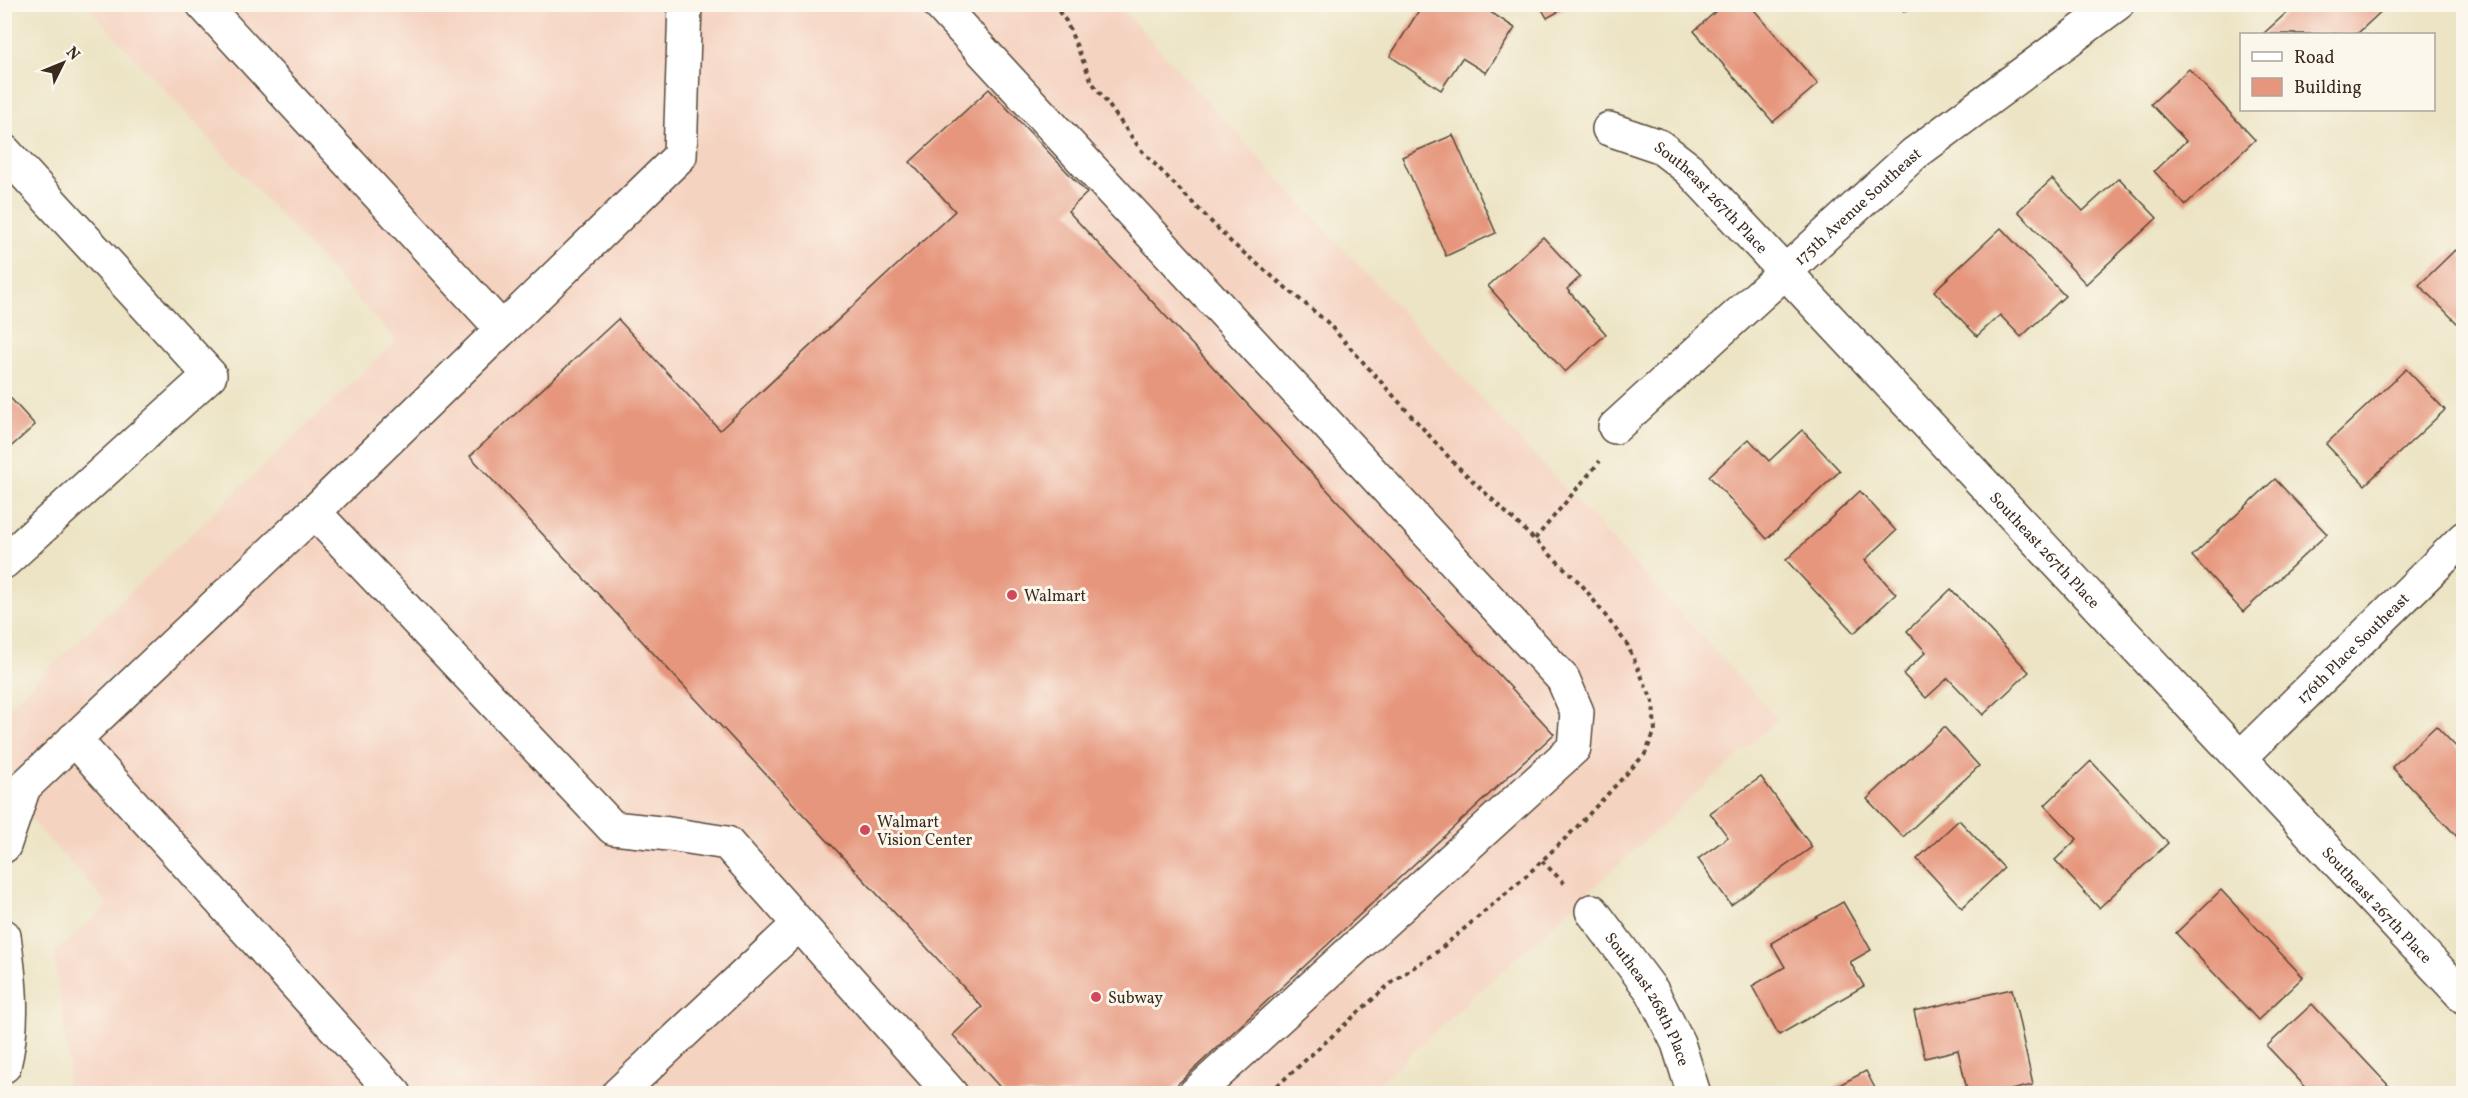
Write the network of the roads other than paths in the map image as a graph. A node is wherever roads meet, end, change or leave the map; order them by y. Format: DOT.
graph roads {
  1 [pos="203,4"];
  2 [pos="685,4"];
  3 [pos="939,4"];
  4 [pos="2117,4"];
  5 [pos="1609,129"];
  6 [pos="4,151"];
  7 [pos="1785,270"];
  8 [pos="502,329"];
  9 [pos="1615,427"];
  10 [pos="314,512"];
  11 [pos="2463,538"];
  12 [pos="4,562"];
  13 [pos="74,740"];
  14 [pos="2241,758"];
  15 [pos="4,846"];
  16 [pos="1592,911"];
  17 [pos="799,924"];
  18 [pos="4,936"];
  19 [pos="2463,997"];
  20 [pos="4,1066"];
  21 [pos="395,1094"];
  22 [pos="618,1094"];
  23 [pos="951,1094"];
  24 [pos="1195,1094"];
  25 [pos="1694,1094"];
  1 -- 8 [label="street"];
  2 -- 8 [label="street"];
  3 -- 24 [label="street"];
  4 -- 7 [label="street, 175th Avenue Southeast"];
  5 -- 7 [label="street, Southeast 267th Place"];
  6 -- 12 [label="street"];
  7 -- 9 [label="street, 175th Avenue Southeast"];
  7 -- 14 [label="street, Southeast 267th Place"];
  8 -- 10 [label="street"];
  10 -- 13 [label="street"];
  10 -- 17 [label="street"];
  11 -- 14 [label="street, 176th Place Southeast"];
  13 -- 15 [label="street"];
  13 -- 21 [label="street"];
  14 -- 19 [label="street, Southeast 267th Place"];
  16 -- 25 [label="street, Southeast 268th Place"];
  17 -- 22 [label="street"];
  17 -- 23 [label="street"];
  18 -- 20 [label="street"];
}
